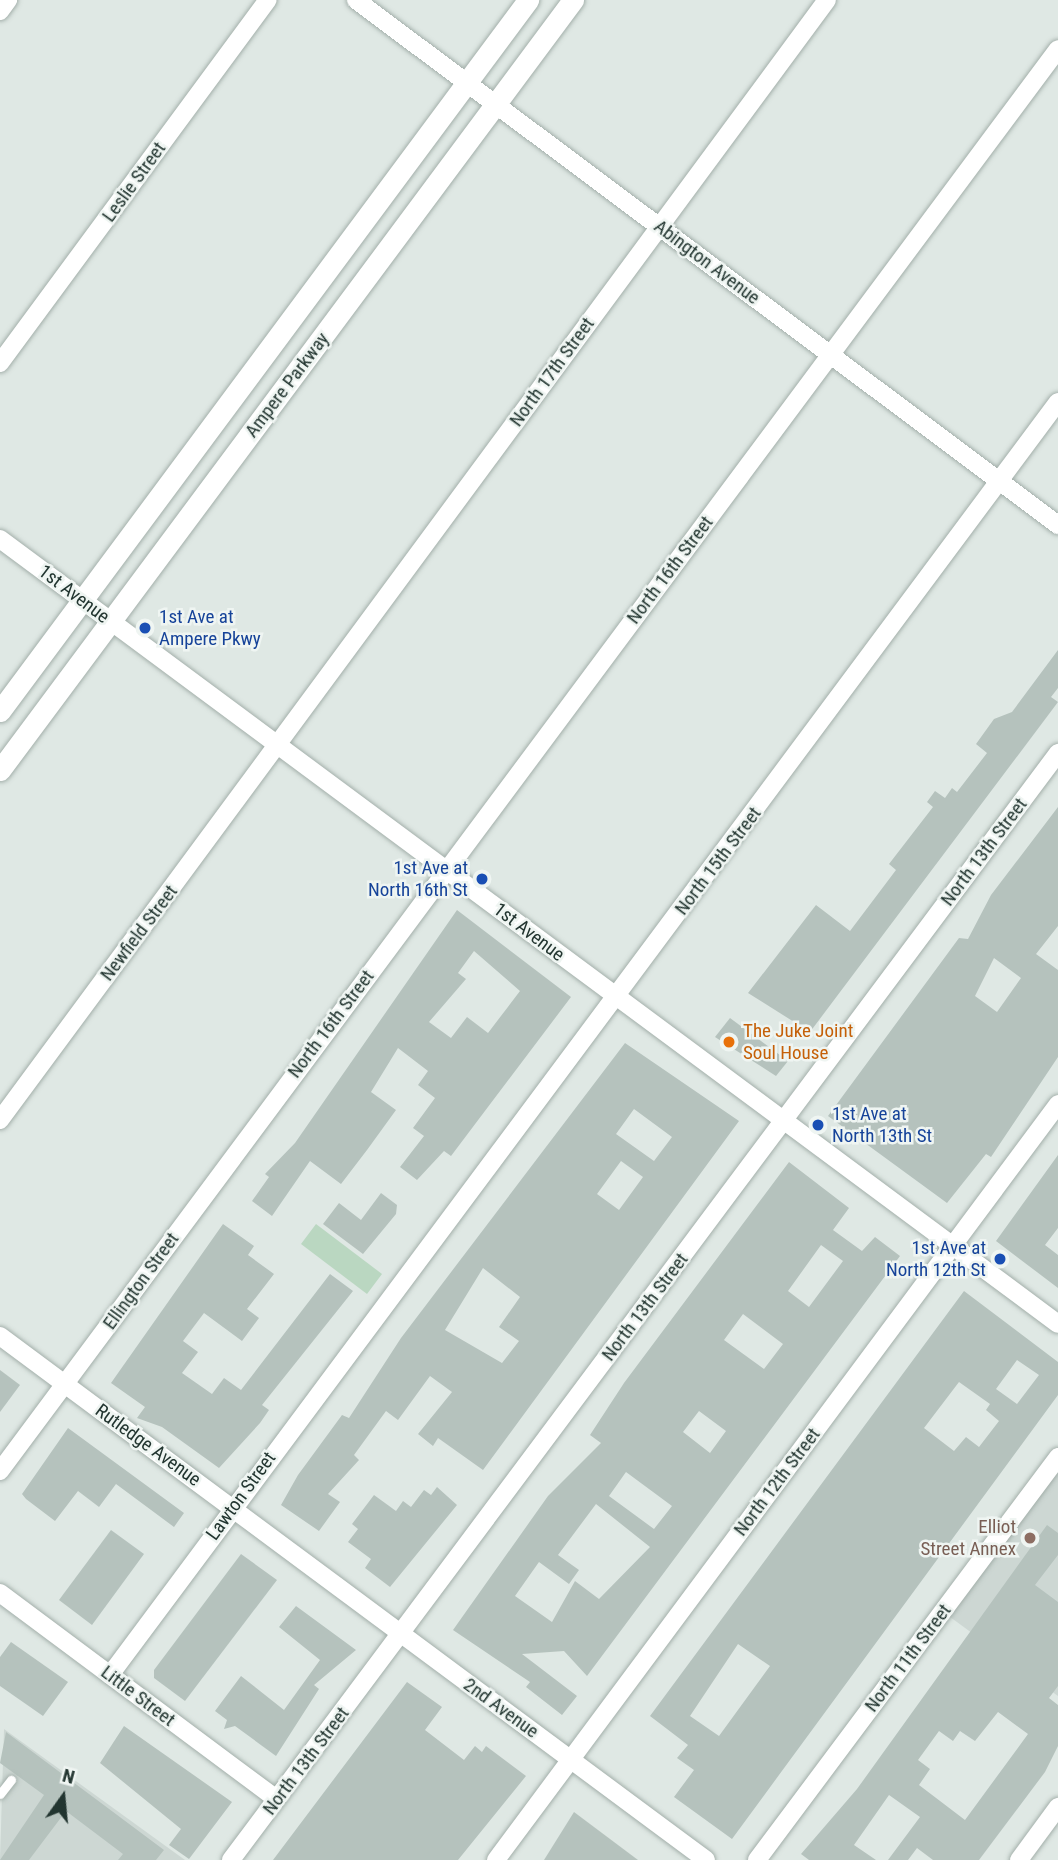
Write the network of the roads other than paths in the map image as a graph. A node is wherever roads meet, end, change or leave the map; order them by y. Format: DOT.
graph roads {
  1 [pos="8,0"];
  2 [pos="268,0"];
  3 [pos="356,0"];
  4 [pos="528,0"];
  5 [pos="573,0"];
  6 [pos="827,0"];
  7 [pos="0,11"];
  8 [pos="1058,49"];
  9 [pos="467,83"];
  10 [pos="496,104"];
  11 [pos="659,227"];
  12 [pos="830,355"];
  13 [pos="0,363"];
  14 [pos="1058,402"];
  15 [pos="999,481"];
  16 [pos="1058,525"];
  17 [pos="0,539"];
  18 [pos="82,600"];
  19 [pos="111,621"];
  20 [pos="0,711"];
  21 [pos="278,745"];
  22 [pos="1058,752"];
  23 [pos="0,770"];
  24 [pos="446,870"];
  25 [pos="617,997"];
  26 [pos="281,1090"];
  27 [pos="1058,1104"];
  28 [pos="0,1120"];
  29 [pos="784,1121"];
  30 [pos="953,1246"];
  31 [pos="373,1317"];
  32 [pos="1058,1324"];
  33 [pos="0,1336"];
  34 [pos="65,1384"];
  35 [pos="1058,1457"];
  36 [pos="0,1471"];
  37 [pos="233,1508"];
  38 [pos="296,1556"];
  39 [pos="0,1593"];
  40 [pos="401,1635"];
  41 [pos="110,1675"];
  42 [pos="571,1759"];
  43 [pos="11,1780"];
  44 [pos="0,1794"];
  45 [pos="276,1799"];
  46 [pos="1058,1807"];
  47 [pos="231,1860"];
  48 [pos="496,1860"];
  49 [pos="706,1860"];
  50 [pos="757,1860"];
  51 [pos="1019,1860"];
  1 -- 7 [label="street"];
  2 -- 13 [label="street, Leslie Street"];
  3 -- 9 [label="street, Abington Avenue"];
  4 -- 9 [label="street, Ampere Parkway"];
  5 -- 10 [label="street, Ampere Parkway"];
  6 -- 11 [label="street, North 17th Street"];
  8 -- 12 [label="street, North 16th Street"];
  9 -- 10 [label="street, Abington Avenue"];
  9 -- 18 [label="street, Ampere Parkway"];
  10 -- 11 [label="street, Abington Avenue"];
  10 -- 19 [label="street, Ampere Parkway"];
  11 -- 12 [label="street, Abington Avenue"];
  11 -- 21 [label="street, North 17th Street"];
  12 -- 15 [label="street, Abington Avenue"];
  12 -- 24 [label="street, North 16th Street"];
  14 -- 15 [label="street, North 15th Street"];
  15 -- 16 [label="street, Abington Avenue"];
  15 -- 25 [label="street, North 15th Street"];
  17 -- 18 [label="street, 1st Avenue"];
  18 -- 19 [label="street, 1st Avenue"];
  18 -- 20 [label="street, Ampere Parkway"];
  19 -- 21 [label="street, 1st Avenue"];
  19 -- 23 [label="street, Ampere Parkway"];
  21 -- 24 [label="street, 1st Avenue"];
  21 -- 28 [label="street, Newfield Street"];
  22 -- 29 [label="street, North 13th Street"];
  24 -- 25 [label="street, 1st Avenue"];
  24 -- 26 [label="street, North 16th Street"];
  25 -- 29 [label="street, 1st Avenue"];
  25 -- 31 [label="street, North 15th Street"];
  26 -- 34 [label="street, Ellington Street"];
  27 -- 30 [label="street, North 12th Street"];
  29 -- 30 [label="street, 1st Avenue"];
  29 -- 40 [label="street, North 13th Street"];
  30 -- 32 [label="street, 1st Avenue"];
  30 -- 42 [label="street, North 12th Street"];
  31 -- 37 [label="street, Lawton Street"];
  33 -- 34 [label="street, Rutledge Avenue"];
  34 -- 36 [label="street, Ellington Street"];
  34 -- 37 [label="street, Rutledge Avenue"];
  35 -- 50 [label="street, North 11th Street"];
  37 -- 38 [label="street, Rutledge Avenue"];
  37 -- 41 [label="street, Lawton Street"];
  38 -- 40 [label="street, 2nd Avenue"];
  39 -- 41 [label="street, Little Street"];
  40 -- 42 [label="street, 2nd Avenue"];
  40 -- 45 [label="street, North 13th Street"];
  41 -- 45 [label="street, Little Street"];
  42 -- 48 [label="street, North 12th Street"];
  42 -- 49 [label="street, 2nd Avenue"];
  43 -- 44 [label="lane"];
  45 -- 47 [label="street, North 13th Street"];
  46 -- 51 [label="street"];
}
